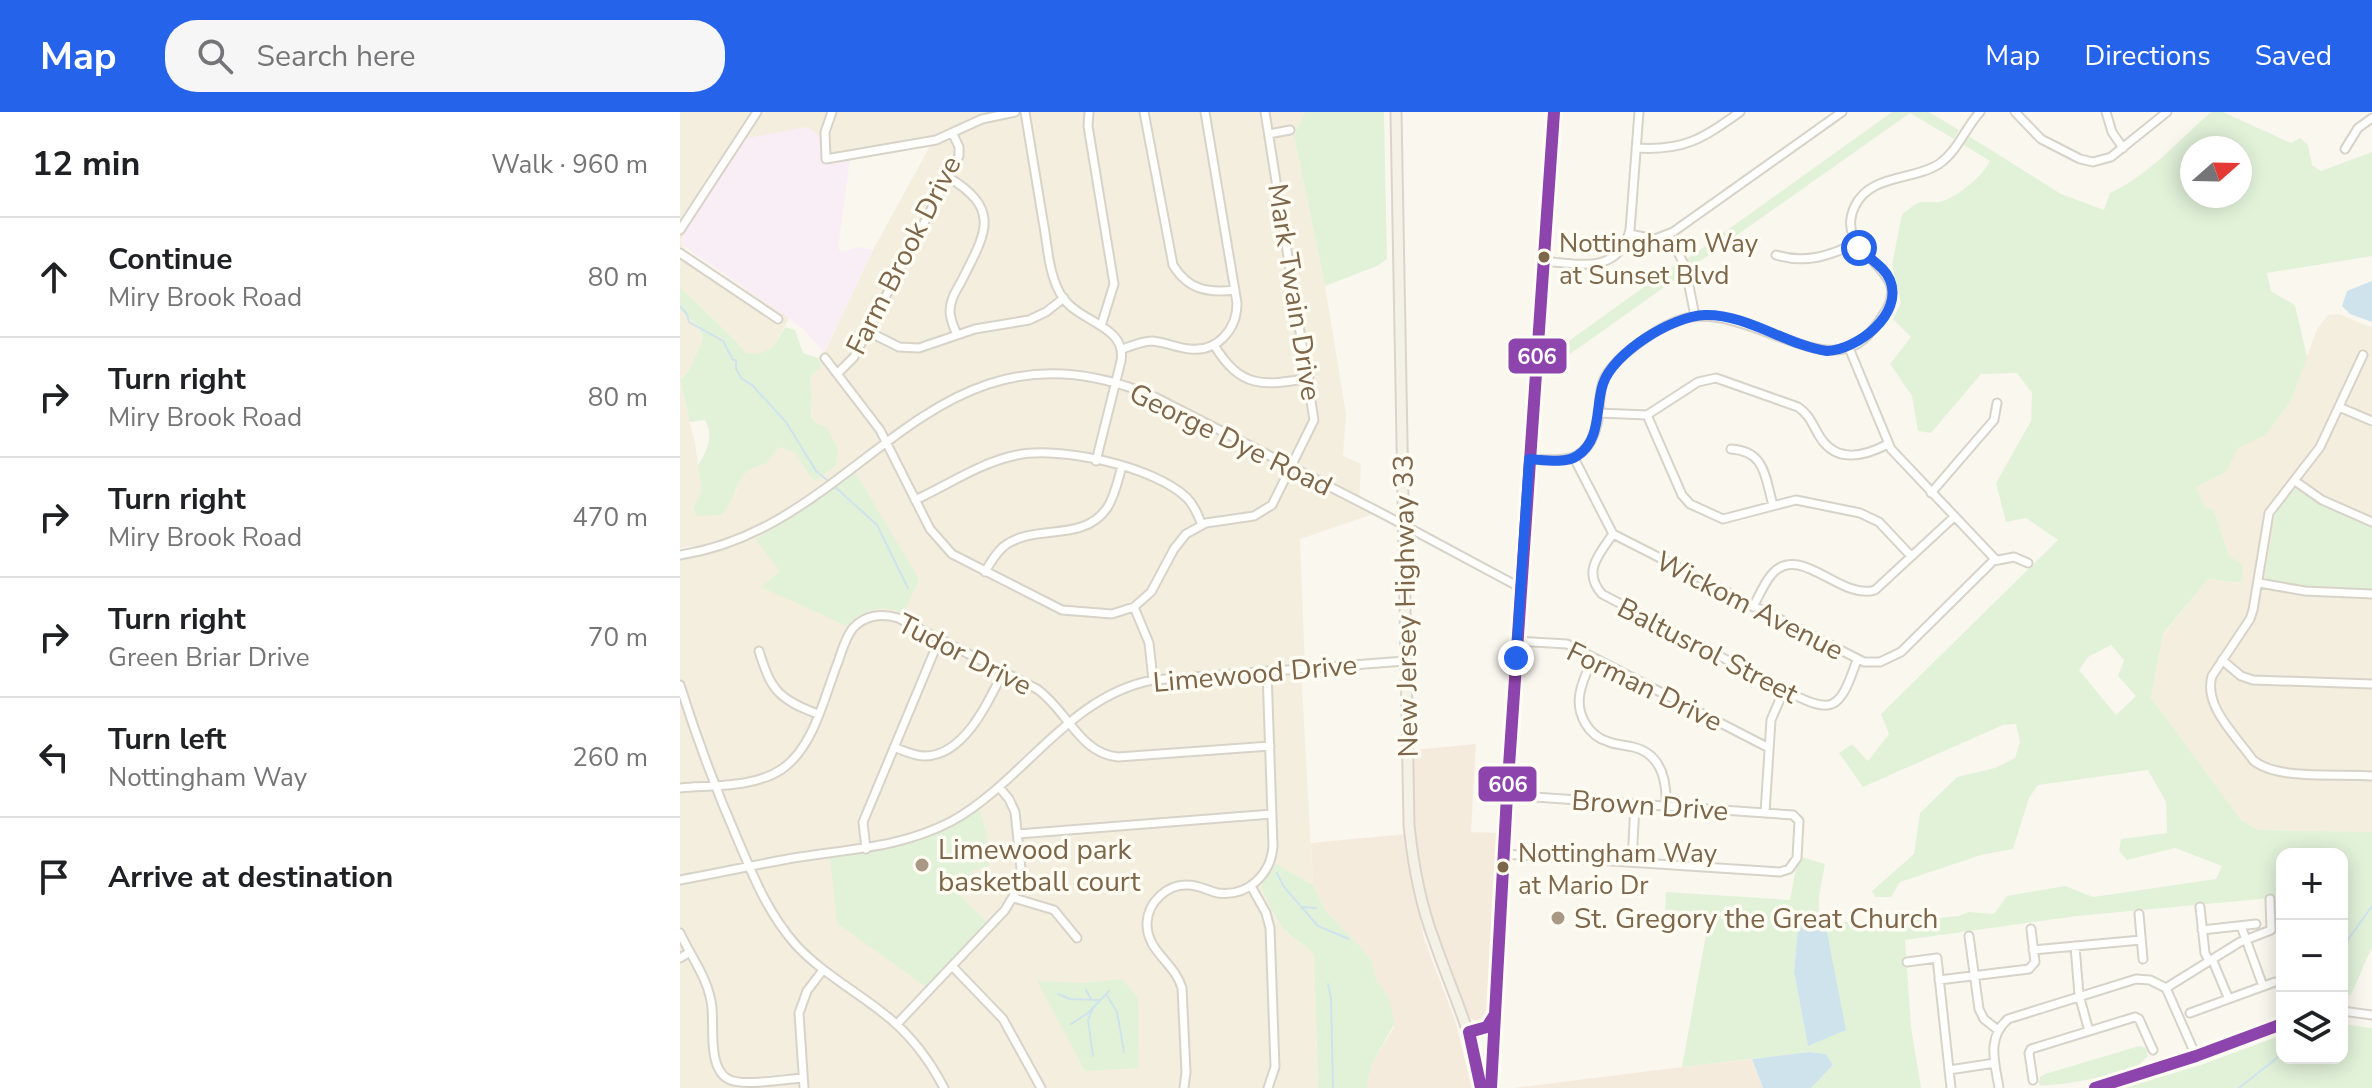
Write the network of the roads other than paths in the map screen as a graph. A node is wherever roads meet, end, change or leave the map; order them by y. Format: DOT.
graph roads {
  1 [pos="757,112"];
  2 [pos="832,112"];
  3 [pos="1015,112"];
  4 [pos="1025,112"];
  5 [pos="1089,112"];
  6 [pos="1144,112"];
  7 [pos="1205,112"];
  8 [pos="1265,112"];
  9 [pos="1396,112"];
  10 [pos="1554,112"];
  11 [pos="1639,112"];
  12 [pos="1740,112"];
  13 [pos="1842,112"];
  14 [pos="1980,112"];
  15 [pos="2015,112"];
  16 [pos="2106,112"];
  17 [pos="2167,112"];
  18 [pos="2372,118"];
  19 [pos="1290,130"];
  20 [pos="953,134"];
  21 [pos="1269,134"];
  22 [pos="1636,148"];
  23 [pos="2123,148"];
  24 [pos="2345,149"];
  25 [pos="948,177"];
  26 [pos="681,225"];
  27 [pos="1629,234"];
  28 [pos="1669,235"];
  29 [pos="1856,243"];
  30 [pos="680,253"];
  31 [pos="1776,255"];
  32 [pos="1543,261"];
  33 [pos="1235,290"];
  34 [pos="1064,298"];
  35 [pos="1695,316"];
  36 [pos="778,319"];
  37 [pos="1101,326"];
  38 [pos="867,331"];
  39 [pos="957,335"];
  40 [pos="1214,345"];
  41 [pos="1849,348"];
  42 [pos="1122,349"];
  43 [pos="2363,355"];
  44 [pos="825,358"];
  45 [pos="838,373"];
  46 [pos="1309,378"];
  47 [pos="1116,383"];
  48 [pos="1997,403"];
  49 [pos="2339,407"];
  50 [pos="1599,413"];
  51 [pos="1647,415"];
  52 [pos="2372,421"];
  53 [pos="887,441"];
  54 [pos="1888,444"];
  55 [pos="1731,449"];
  56 [pos="1574,458"];
  57 [pos="1529,459"];
  58 [pos="1096,461"];
  59 [pos="1122,466"];
  60 [pos="1292,468"];
  61 [pos="2295,481"];
  62 [pos="1931,493"];
  63 [pos="915,500"];
  64 [pos="1773,505"];
  65 [pos="1954,517"];
  66 [pos="2372,522"];
  67 [pos="1202,525"];
  68 [pos="1403,525"];
  69 [pos="1613,534"];
  70 [pos="680,555"];
  71 [pos="1911,556"];
  72 [pos="1996,560"];
  73 [pos="2028,563"];
  74 [pos="985,572"];
  75 [pos="2259,583"];
  76 [pos="1521,588"];
  77 [pos="2372,594"];
  78 [pos="1134,607"];
  79 [pos="1753,607"];
  80 [pos="939,640"];
  81 [pos="1517,641"];
  82 [pos="759,651"];
  83 [pos="1593,658"];
  84 [pos="1857,660"];
  85 [pos="2222,660"];
  86 [pos="1405,661"];
  87 [pos="1267,671"];
  88 [pos="1003,672"];
  89 [pos="1153,680"];
  90 [pos="2372,684"];
  91 [pos="680,685"];
  92 [pos="1784,690"];
  93 [pos="818,714"];
  94 [pos="1070,723"];
  95 [pos="1270,746"];
  96 [pos="894,747"];
  97 [pos="1769,748"];
  98 [pos="2372,776"];
  99 [pos="716,785"];
  100 [pos="999,787"];
  101 [pos="680,788"];
  102 [pos="1507,795"];
  103 [pos="1635,804"];
  104 [pos="1666,806"];
  105 [pos="1765,813"];
  106 [pos="1272,814"];
  107 [pos="1018,834"];
  108 [pos="866,849"];
  109 [pos="1504,854"];
  110 [pos="1632,862"];
  111 [pos="749,867"];
  112 [pos="680,880"];
  113 [pos="1251,886"];
  114 [pos="1014,898"];
  115 [pos="2270,899"];
  116 [pos="2200,907"];
  117 [pos="2139,914"];
  118 [pos="2256,924"];
  119 [pos="2241,926"];
  120 [pos="2031,929"];
  121 [pos="2202,930"];
  122 [pos="680,933"];
  123 [pos="1969,936"];
  124 [pos="1077,938"];
  125 [pos="2245,939"];
  126 [pos="2141,940"];
  127 [pos="2075,946"];
  128 [pos="2033,950"];
  129 [pos="690,952"];
  130 [pos="680,958"];
  131 [pos="2143,959"];
  132 [pos="2210,960"];
  133 [pos="1907,962"];
  134 [pos="952,966"];
  135 [pos="823,970"];
  136 [pos="1974,976"];
  137 [pos="1939,980"];
  138 [pos="2275,982"];
  139 [pos="2263,986"];
  140 [pos="2166,988"];
  141 [pos="2079,995"];
  142 [pos="2228,997"];
  143 [pos="2348,1012"];
  144 [pos="2190,1013"];
  145 [pos="2372,1015"];
  146 [pos="1494,1016"];
  147 [pos="897,1024"];
  148 [pos="2276,1026"];
  149 [pos="1998,1030"];
  150 [pos="2089,1031"];
  151 [pos="1469,1032"];
  152 [pos="2153,1050"];
  153 [pos="2196,1056"];
  154 [pos="1995,1063"];
  155 [pos="1949,1070"];
  156 [pos="803,1078"];
  157 [pos="2033,1080"];
  158 [pos="804,1088"];
  159 [pos="944,1088"];
  160 [pos="1041,1088"];
  161 [pos="1184,1088"];
  162 [pos="1268,1088"];
  163 [pos="1481,1088"];
  164 [pos="1491,1088"];
  165 [pos="1951,1088"];
  166 [pos="1999,1088"];
  167 [pos="2095,1088"];
  1 -- 26 [label="street"];
  2 -- 20 [label="street"];
  3 -- 20 [label="street"];
  4 -- 34 [label="street"];
  5 -- 37 [label="street"];
  6 -- 33 [label="street"];
  7 -- 33 [label="street"];
  8 -- 21 [label="street, Mark Twain Drive"];
  9 -- 68 [label="main road, New Jersey Highway 33"];
  10 -- 32 [label="street"];
  11 -- 22 [label="street"];
  12 -- 22 [label="street"];
  13 -- 28 [label="street"];
  14 -- 29 [label="street"];
  15 -- 23 [label="street"];
  16 -- 23 [label="street"];
  17 -- 23 [label="street"];
  18 -- 24 [label="street"];
  19 -- 21 [label="street"];
  20 -- 25 [label="street, Farm Brook Drive"];
  21 -- 46 [label="street, Mark Twain Drive"];
  22 -- 27 [label="street"];
  25 -- 38 [label="street, Farm Brook Drive"];
  25 -- 39 [label="street"];
  27 -- 28 [label="street"];
  27 -- 32 [label="street"];
  28 -- 35 [label="street"];
  29 -- 31 [label="street"];
  29 -- 41 [label="street"];
  30 -- 36 [label="street"];
  32 -- 57 [label="street"];
  33 -- 40 [label="street"];
  34 -- 37 [label="street"];
  34 -- 39 [label="street"];
  35 -- 41 [label="street"];
  35 -- 50 [label="street"];
  37 -- 42 [label="street"];
  38 -- 39 [label="street"];
  38 -- 45 [label="street, Farm Brook Drive"];
  40 -- 42 [label="street"];
  40 -- 46 [label="street"];
  41 -- 54 [label="street"];
  42 -- 47 [label="street"];
  43 -- 49 [label="street"];
  44 -- 45 [label="street"];
  45 -- 53 [label="street"];
  46 -- 60 [label="street, Mark Twain Drive"];
  47 -- 53 [label="street, George Dye Road"];
  47 -- 58 [label="street"];
  47 -- 60 [label="street, George Dye Road"];
  48 -- 62 [label="street"];
  49 -- 52 [label="street"];
  49 -- 61 [label="street"];
  50 -- 51 [label="street"];
  50 -- 56 [label="street"];
  51 -- 54 [label="street"];
  51 -- 64 [label="street"];
  53 -- 63 [label="street"];
  53 -- 70 [label="street, George Dye Road"];
  54 -- 62 [label="street"];
  55 -- 64 [label="street"];
  56 -- 57 [label="street"];
  56 -- 69 [label="street"];
  57 -- 76 [label="street"];
  58 -- 59 [label="street"];
  58 -- 63 [label="street"];
  59 -- 67 [label="street"];
  59 -- 74 [label="street"];
  60 -- 67 [label="street, Mark Twain Drive"];
  60 -- 68 [label="street, George Dye Road"];
  61 -- 66 [label="street"];
  61 -- 75 [label="street"];
  62 -- 65 [label="street"];
  63 -- 74 [label="street"];
  64 -- 71 [label="street"];
  65 -- 71 [label="street"];
  65 -- 72 [label="street"];
  67 -- 78 [label="street"];
  68 -- 76 [label="street, George Dye Road"];
  68 -- 86 [label="main road, New Jersey Highway 33"];
  69 -- 79 [label="street, Wickom Avenue"];
  69 -- 92 [label="street, Baltusrol Street"];
  71 -- 79 [label="street"];
  72 -- 73 [label="street"];
  72 -- 84 [label="street, Wickom Avenue"];
  74 -- 78 [label="street"];
  75 -- 77 [label="street"];
  75 -- 85 [label="street"];
  76 -- 81 [label="street"];
  78 -- 89 [label="street"];
  79 -- 84 [label="street, Wickom Avenue"];
  80 -- 88 [label="street, Tudor Drive"];
  80 -- 93 [label="street, Tudor Drive"];
  80 -- 96 [label="street"];
  81 -- 83 [label="street, Forman Drive"];
  81 -- 102 [label="street"];
  82 -- 93 [label="street"];
  83 -- 97 [label="street, Forman Drive"];
  83 -- 104 [label="street"];
  84 -- 92 [label="street, Baltusrol Street"];
  85 -- 90 [label="street"];
  85 -- 98 [label="street"];
  86 -- 87 [label="street, Limewood Drive"];
  86 -- 151 [label="main road, New Jersey Highway 33"];
  87 -- 89 [label="street, Limewood Drive"];
  87 -- 95 [label="street"];
  88 -- 94 [label="street, Tudor Drive"];
  88 -- 96 [label="street"];
  89 -- 94 [label="street, Limewood Drive"];
  91 -- 99 [label="street"];
  92 -- 97 [label="street"];
  93 -- 99 [label="street, Tudor Drive"];
  94 -- 95 [label="street, Tudor Drive"];
  94 -- 100 [label="street, Limewood Drive"];
  95 -- 106 [label="street"];
  96 -- 108 [label="street"];
  97 -- 105 [label="street"];
  99 -- 101 [label="street, Tudor Drive"];
  99 -- 111 [label="street"];
  100 -- 107 [label="street"];
  100 -- 108 [label="street, Limewood Drive"];
  102 -- 103 [label="street, Brown Drive"];
  102 -- 109 [label="street"];
  103 -- 104 [label="street, Brown Drive"];
  103 -- 110 [label="street"];
  104 -- 105 [label="street, Brown Drive"];
  105 -- 110 [label="street, Brown Drive"];
  106 -- 107 [label="street"];
  106 -- 113 [label="street"];
  107 -- 114 [label="street"];
  108 -- 111 [label="street, Limewood Drive"];
  109 -- 110 [label="street"];
  109 -- 146 [label="street"];
  111 -- 112 [label="street, Limewood Drive"];
  111 -- 135 [label="street"];
  113 -- 161 [label="street"];
  113 -- 162 [label="street"];
  114 -- 124 [label="street"];
  114 -- 134 [label="street"];
  115 -- 125 [label="street"];
  116 -- 121 [label="street"];
  117 -- 126 [label="street"];
  118 -- 119 [label="street"];
  119 -- 121 [label="street"];
  119 -- 125 [label="street"];
  120 -- 128 [label="street"];
  121 -- 132 [label="street"];
  122 -- 129 [label="street"];
  123 -- 136 [label="street"];
  125 -- 132 [label="street"];
  125 -- 139 [label="street"];
  126 -- 127 [label="street"];
  126 -- 131 [label="street"];
  127 -- 128 [label="street"];
  127 -- 141 [label="street"];
  128 -- 136 [label="street"];
  129 -- 130 [label="street"];
  129 -- 156 [label="street"];
  132 -- 140 [label="street"];
  132 -- 142 [label="street"];
  133 -- 137 [label="street"];
  134 -- 147 [label="street"];
  134 -- 160 [label="street"];
  135 -- 147 [label="street"];
  135 -- 156 [label="street"];
  136 -- 137 [label="street"];
  136 -- 149 [label="street"];
  137 -- 155 [label="street"];
  138 -- 139 [label="street"];
  139 -- 142 [label="street"];
  140 -- 141 [label="street"];
  140 -- 153 [label="street"];
  141 -- 149 [label="street"];
  141 -- 150 [label="street"];
  142 -- 144 [label="street"];
  143 -- 145 [label="street"];
  146 -- 151 [label="street"];
  146 -- 164 [label="street"];
  147 -- 159 [label="street"];
  148 -- 153 [label="street"];
  149 -- 154 [label="street"];
  150 -- 152 [label="street"];
  150 -- 157 [label="street"];
  151 -- 163 [label="main road, New Jersey Highway 33"];
  153 -- 167 [label="street"];
  154 -- 155 [label="street"];
  154 -- 166 [label="street"];
  155 -- 165 [label="street"];
  156 -- 158 [label="street"];
}
